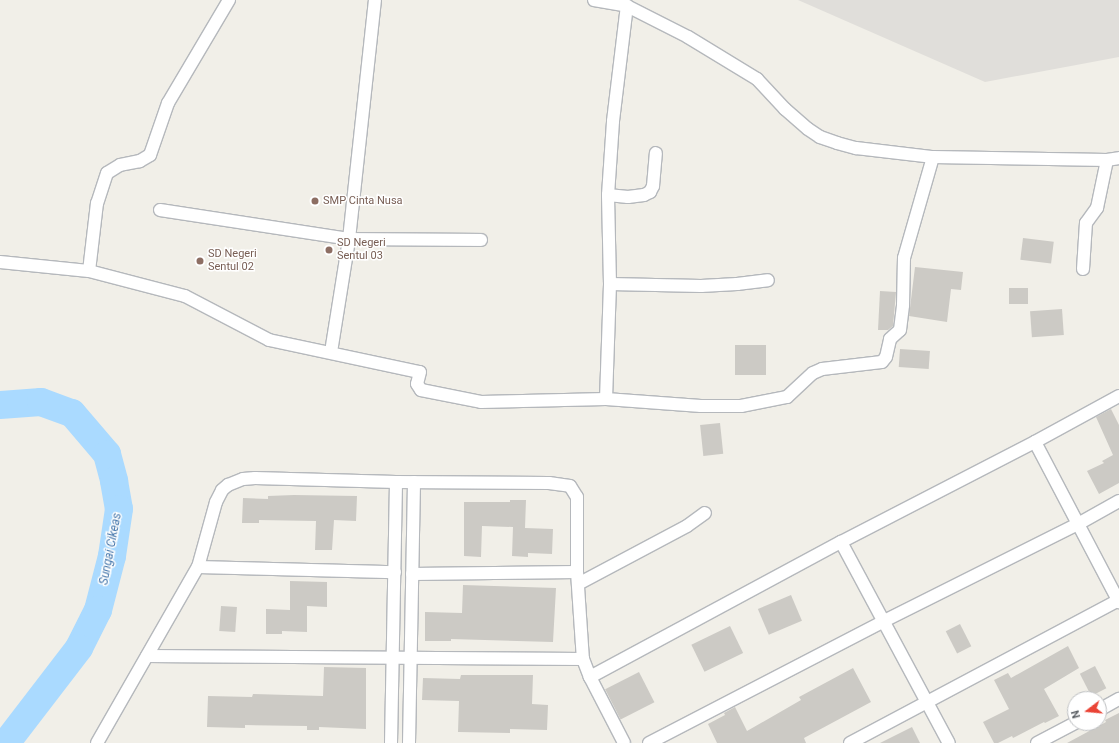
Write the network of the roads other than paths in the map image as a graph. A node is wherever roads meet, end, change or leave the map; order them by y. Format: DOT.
graph roads {
  1 [pos="229,0"];
  2 [pos="375,0"];
  3 [pos="594,0"];
  4 [pos="628,6"];
  5 [pos="656,153"];
  6 [pos="933,157"];
  7 [pos="1119,158"];
  8 [pos="1106,160"];
  9 [pos="608,195"];
  10 [pos="160,210"];
  11 [pos="349,239"];
  12 [pos="481,240"];
  13 [pos="0,262"];
  14 [pos="1083,269"];
  15 [pos="89,271"];
  16 [pos="768,280"];
  17 [pos="610,284"];
  18 [pos="331,352"];
  19 [pos="1119,396"];
  20 [pos="606,399"];
  21 [pos="1035,442"];
  22 [pos="396,482"];
  23 [pos="414,482"];
  24 [pos="1119,501"];
  25 [pos="705,513"];
  26 [pos="1078,524"];
  27 [pos="841,542"];
  28 [pos="198,567"];
  29 [pos="395,572"];
  30 [pos="412,574"];
  31 [pos="577,578"];
  32 [pos="1119,600"];
  33 [pos="884,622"];
  34 [pos="147,656"];
  35 [pos="393,658"];
  36 [pos="411,658"];
  37 [pos="583,659"];
  38 [pos="590,677"];
  39 [pos="1119,699"];
  40 [pos="927,702"];
  41 [pos="1107,706"];
  42 [pos="1067,727"];
  43 [pos="97,743"];
  44 [pos="391,743"];
  45 [pos="409,743"];
  46 [pos="624,743"];
  47 [pos="649,743"];
  48 [pos="850,743"];
  49 [pos="949,743"];
  50 [pos="1037,743"];
  1 -- 15 [label="street"];
  2 -- 11 [label="street"];
  3 -- 4 [label="street"];
  4 -- 6 [label="street"];
  4 -- 9 [label="street"];
  5 -- 9 [label="street"];
  6 -- 8 [label="street"];
  6 -- 20 [label="street"];
  7 -- 8 [label="street"];
  8 -- 14 [label="street"];
  9 -- 17 [label="street"];
  10 -- 11 [label="street"];
  11 -- 12 [label="street"];
  11 -- 18 [label="street"];
  13 -- 15 [label="street"];
  15 -- 18 [label="street"];
  16 -- 17 [label="street"];
  17 -- 20 [label="street"];
  18 -- 20 [label="street"];
  19 -- 21 [label="street"];
  21 -- 26 [label="street"];
  21 -- 27 [label="street"];
  22 -- 23 [label="street"];
  22 -- 28 [label="street"];
  22 -- 29 [label="street"];
  23 -- 30 [label="street"];
  23 -- 31 [label="street"];
  24 -- 26 [label="street"];
  25 -- 31 [label="street"];
  26 -- 32 [label="street"];
  26 -- 33 [label="street"];
  27 -- 33 [label="street"];
  27 -- 38 [label="street"];
  28 -- 29 [label="street"];
  28 -- 34 [label="street"];
  29 -- 35 [label="street"];
  30 -- 31 [label="street"];
  30 -- 36 [label="street"];
  31 -- 37 [label="street"];
  32 -- 40 [label="street"];
  33 -- 40 [label="street"];
  33 -- 47 [label="street"];
  34 -- 35 [label="street"];
  34 -- 43 [label="street"];
  35 -- 36 [label="street"];
  35 -- 44 [label="street"];
  36 -- 37 [label="street"];
  36 -- 45 [label="street"];
  37 -- 38 [label="street"];
  38 -- 46 [label="street"];
  39 -- 41 [label="street"];
  40 -- 48 [label="street"];
  40 -- 49 [label="street"];
  42 -- 50 [label="street"];
}
